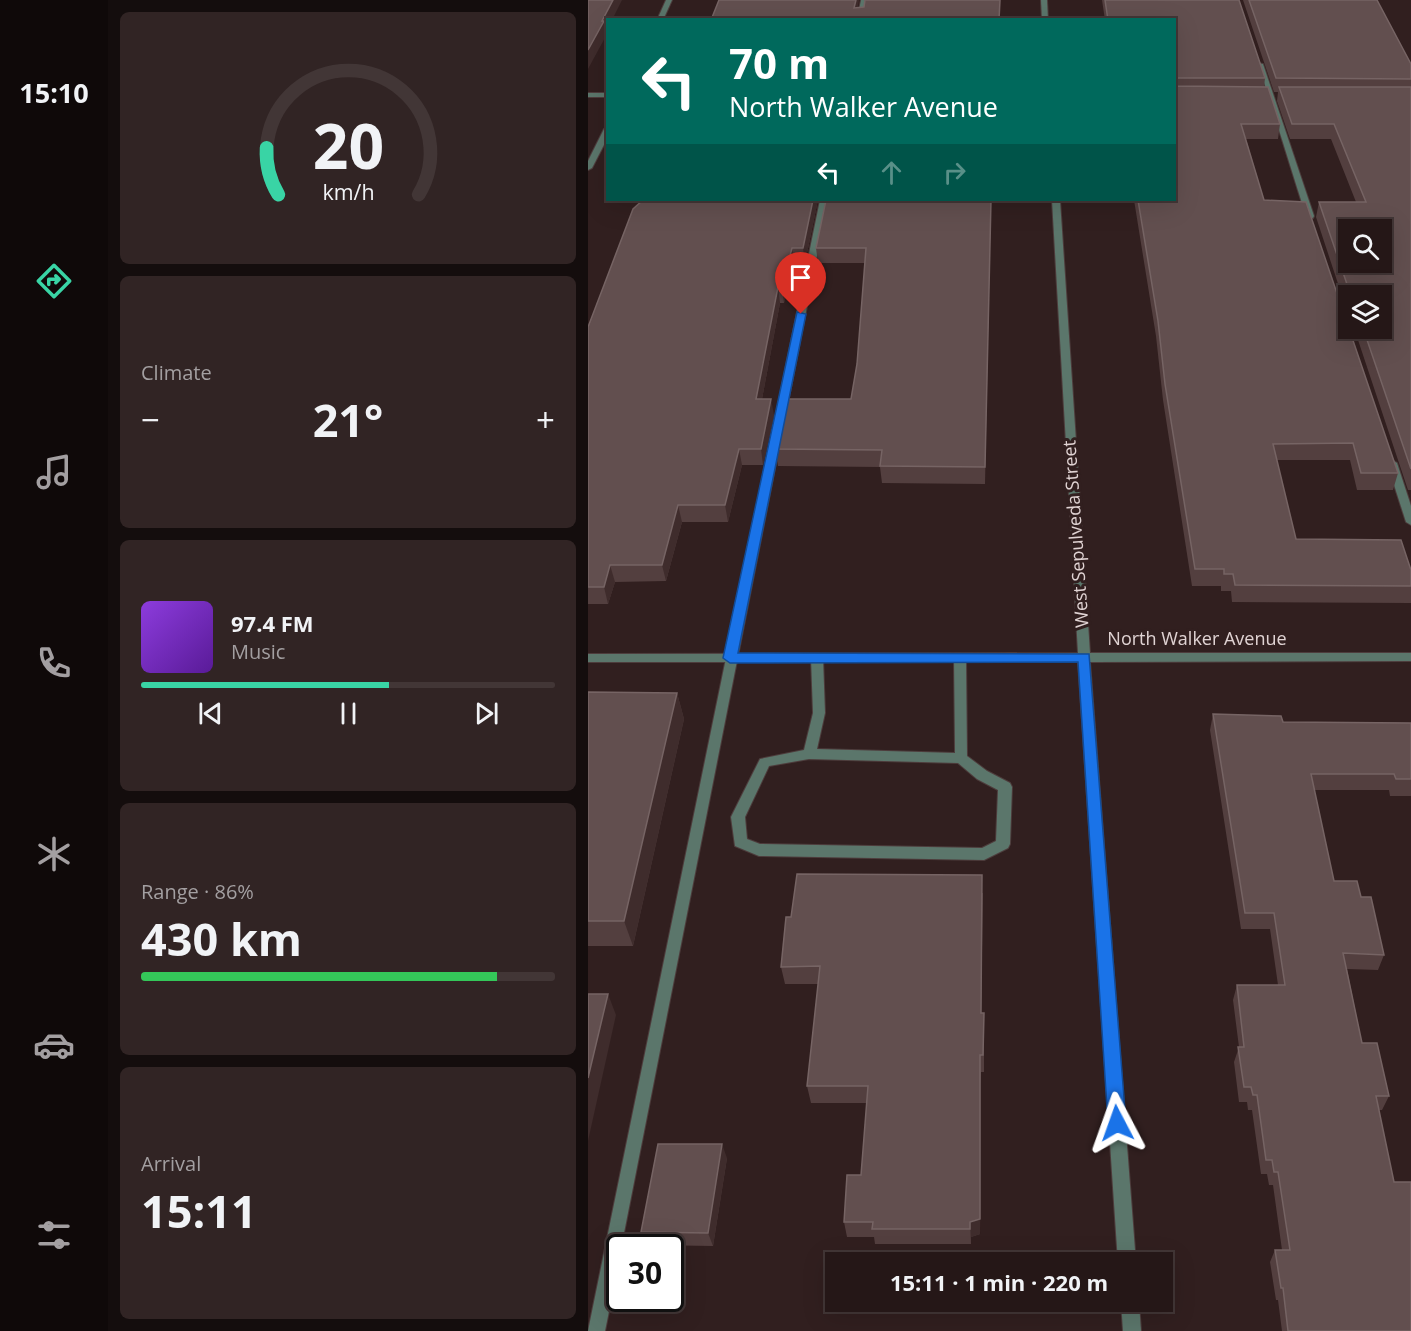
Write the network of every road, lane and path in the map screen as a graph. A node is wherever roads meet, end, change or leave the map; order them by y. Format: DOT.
graph roads {
  1 [pos="669,0"];
  2 [pos="864,0"];
  3 [pos="1044,0"];
  4 [pos="661,18"];
  5 [pos="860,18"];
  6 [pos="1045,18"];
  7 [pos="1256,54"];
  8 [pos="588,95"];
  9 [pos="606,95"];
  10 [pos="1260,96"];
  11 [pos="1271,97"];
  12 [pos="1282,97"];
  13 [pos="606,133"];
  14 [pos="588,168"];
  15 [pos="824,201"];
  16 [pos="1056,201"];
  17 [pos="1315,231"];
  18 [pos="1389,455"];
  19 [pos="1411,522"];
  20 [pos="1084,657"];
  21 [pos="1411,657"];
  22 [pos="588,658"];
  23 [pos="730,658"];
  24 [pos="817,658"];
  25 [pos="960,658"];
  26 [pos="809,754"];
  27 [pos="960,758"];
  28 [pos="1126,1252"];
  29 [pos="1131,1312"];
  30 [pos="596,1331"];
  31 [pos="1132,1331"];
  1 -- 4 [label="street"];
  2 -- 5 [label="street"];
  3 -- 6 [label="street"];
  7 -- 11 [label="street"];
  8 -- 9 [label="street"];
  10 -- 11 [label="street"];
  11 -- 12 [label="street"];
  11 -- 17 [label="street"];
  13 -- 14 [label="street"];
  15 -- 23 [label="street"];
  16 -- 20 [label="street, West Sepulveda Street"];
  18 -- 19 [label="street"];
  20 -- 21 [label="street, North Walker Avenue"];
  20 -- 25 [label="street, North Walker Avenue"];
  20 -- 28 [label="street, West Sepulveda Street"];
  22 -- 23 [label="street, North Walker Avenue"];
  23 -- 24 [label="street, North Walker Avenue"];
  23 -- 30 [label="street"];
  24 -- 25 [label="street, North Walker Avenue"];
  24 -- 26 [label="street"];
  25 -- 27 [label="street"];
  26 -- 27 [label="street"];
  26 -- 27 [label="street"];
  29 -- 31 [label="street"];
}
